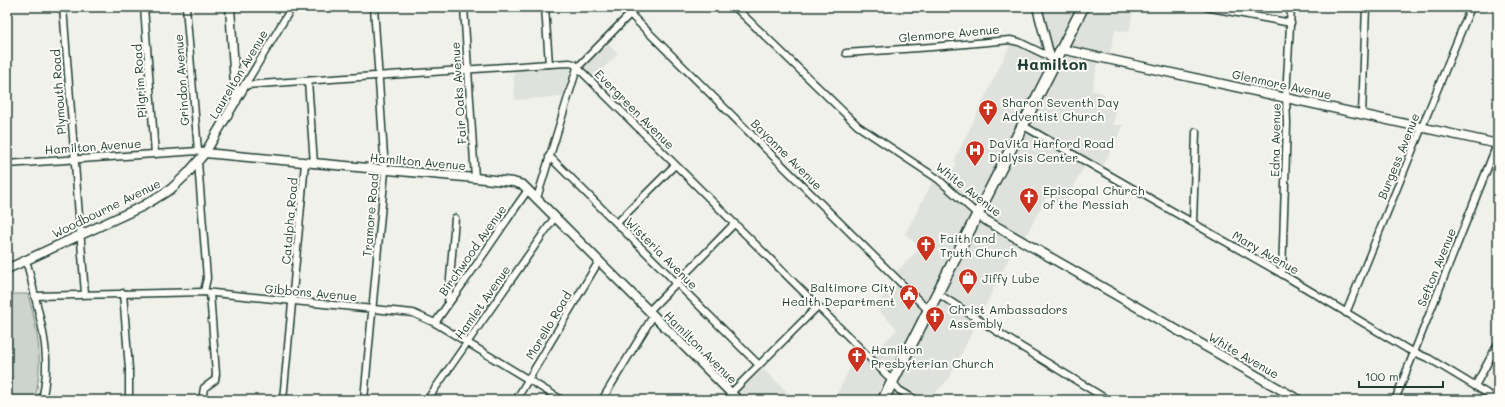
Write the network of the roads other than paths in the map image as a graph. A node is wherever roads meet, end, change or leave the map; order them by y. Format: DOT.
graph roads {
  1 [pos="63,7"];
  2 [pos="144,7"];
  3 [pos="186,7"];
  4 [pos="230,7"];
  5 [pos="292,7"];
  6 [pos="374,7"];
  7 [pos="464,7"];
  8 [pos="545,7"];
  9 [pos="637,7"];
  10 [pos="735,7"];
  11 [pos="1038,7"];
  12 [pos="1083,7"];
  13 [pos="1206,7"];
  14 [pos="1291,7"];
  15 [pos="1366,7"];
  16 [pos="1471,7"];
  17 [pos="630,14"];
  18 [pos="1291,24"];
  19 [pos="1061,49"];
  20 [pos="846,53"];
  21 [pos="1053,59"];
  22 [pos="549,64"];
  23 [pos="577,68"];
  24 [pos="468,69"];
  25 [pos="379,76"];
  26 [pos="308,81"];
  27 [pos="245,85"];
  28 [pos="1286,97"];
  29 [pos="236,101"];
  30 [pos="1362,114"];
  31 [pos="1022,125"];
  32 [pos="1422,127"];
  33 [pos="1196,132"];
  34 [pos="1498,143"];
  35 [pos="201,152"];
  36 [pos="155,154"];
  37 [pos="550,156"];
  38 [pos="74,160"];
  39 [pos="198,162"];
  40 [pos="305,163"];
  41 [pos="7,164"];
  42 [pos="314,164"];
  43 [pos="675,165"];
  44 [pos="385,171"];
  45 [pos="475,178"];
  46 [pos="528,190"];
  47 [pos="537,198"];
  48 [pos="978,214"];
  49 [pos="555,217"];
  50 [pos="455,218"];
  51 [pos="1193,222"];
  52 [pos="617,223"];
  53 [pos="734,224"];
  54 [pos="79,235"];
  55 [pos="26,260"];
  56 [pos="599,261"];
  57 [pos="7,269"];
  58 [pos="1282,274"];
  59 [pos="677,283"];
  60 [pos="207,292"];
  61 [pos="123,293"];
  62 [pos="937,293"];
  63 [pos="85,294"];
  64 [pos="35,296"];
  65 [pos="292,301"];
  66 [pos="448,303"];
  67 [pos="818,306"];
  68 [pos="372,308"];
  69 [pos="928,310"];
  70 [pos="1346,313"];
  71 [pos="651,314"];
  72 [pos="435,324"];
  73 [pos="467,343"];
  74 [pos="1498,344"];
  75 [pos="1414,353"];
  76 [pos="759,365"];
  77 [pos="528,380"];
  78 [pos="892,382"];
  79 [pos="1475,386"];
  80 [pos="731,393"];
  81 [pos="42,400"];
  82 [pos="129,400"];
  83 [pos="202,400"];
  84 [pos="283,400"];
  85 [pos="364,400"];
  86 [pos="427,400"];
  87 [pos="516,400"];
  88 [pos="562,400"];
  89 [pos="602,400"];
  90 [pos="738,400"];
  91 [pos="883,400"];
  92 [pos="916,400"];
  93 [pos="1108,400"];
  94 [pos="1299,400"];
  95 [pos="1395,400"];
  96 [pos="1498,400"];
  1 -- 38 [label="street, Plymouth Road"];
  2 -- 36 [label="street, Pilgrim Road"];
  3 -- 35 [label="street, Grindon Avenue"];
  4 -- 29 [label="street"];
  5 -- 27 [label="street, Laurelton Avenue"];
  6 -- 25 [label="street, Tramore Road"];
  7 -- 24 [label="street, Fair Oaks Avenue"];
  8 -- 22 [label="street"];
  9 -- 17 [label="street"];
  10 -- 48 [label="street, White Avenue"];
  11 -- 21 [label="street"];
  12 -- 19 [label="main road"];
  13 -- 18 [label="street"];
  14 -- 18 [label="street, Edna Avenue"];
  15 -- 30 [label="street"];
  16 -- 32 [label="street, Burgess Avenue"];
  17 -- 23 [label="street"];
  17 -- 69 [label="street, Bayonne Avenue"];
  18 -- 28 [label="street, Edna Avenue"];
  19 -- 21 [label="main road"];
  19 -- 28 [label="street, Glenmore Avenue"];
  20 -- 21 [label="street, Glenmore Avenue"];
  21 -- 31 [label="main road"];
  22 -- 23 [label="street, Evergreen Avenue"];
  22 -- 24 [label="street, Evergreen Avenue"];
  23 -- 37 [label="street"];
  23 -- 43 [label="street, Evergreen Avenue"];
  24 -- 25 [label="street, Evergreen Avenue"];
  24 -- 45 [label="street, Fair Oaks Avenue"];
  25 -- 26 [label="street, Evergreen Avenue"];
  25 -- 44 [label="street, Tramore Road"];
  26 -- 27 [label="street, Evergreen Avenue"];
  26 -- 42 [label="street"];
  27 -- 29 [label="street, Laurelton Avenue"];
  28 -- 30 [label="street, Glenmore Avenue"];
  28 -- 58 [label="street, Edna Avenue"];
  29 -- 35 [label="street, Laurelton Avenue"];
  30 -- 32 [label="street, Glenmore Avenue"];
  31 -- 48 [label="main road"];
  31 -- 51 [label="street, Mary Avenue"];
  32 -- 34 [label="street, Glenmore Avenue"];
  32 -- 70 [label="street, Burgess Avenue"];
  33 -- 51 [label="street"];
  34 -- 75 [label="street, Sefton Avenue"];
  35 -- 36 [label="street, Hamilton Avenue"];
  35 -- 39 [label="street, Woodbourne Avenue"];
  35 -- 40 [label="street, Hamilton Avenue"];
  36 -- 38 [label="street, Hamilton Avenue"];
  37 -- 47 [label="street"];
  37 -- 52 [label="street, Wisteria Avenue"];
  38 -- 41 [label="street, Hamilton Avenue"];
  38 -- 54 [label="street, Plymouth Road"];
  39 -- 54 [label="street, Woodbourne Avenue"];
  39 -- 60 [label="street"];
  40 -- 42 [label="street, Hamilton Avenue"];
  40 -- 65 [label="street, Catalpha Road"];
  42 -- 44 [label="street, Hamilton Avenue"];
  43 -- 52 [label="street"];
  43 -- 53 [label="street, Evergreen Avenue"];
  44 -- 45 [label="street, Hamilton Avenue"];
  44 -- 68 [label="street, Tramore Road"];
  45 -- 46 [label="street, Hamilton Avenue"];
  46 -- 47 [label="street, Hamilton Avenue"];
  46 -- 66 [label="street, Birchwood Avenue"];
  47 -- 49 [label="street, Hamilton Avenue"];
  48 -- 62 [label="main road"];
  48 -- 94 [label="street, White Avenue"];
  49 -- 56 [label="street, Hamilton Avenue"];
  49 -- 73 [label="street, Hamlet Avenue"];
  50 -- 66 [label="street"];
  51 -- 58 [label="street, Mary Avenue"];
  52 -- 59 [label="street, Wisteria Avenue"];
  53 -- 59 [label="street"];
  53 -- 67 [label="street, Evergreen Avenue"];
  54 -- 55 [label="street, Woodbourne Avenue"];
  54 -- 63 [label="street, Plymouth Road"];
  55 -- 57 [label="street, Woodbourne Avenue"];
  55 -- 64 [label="street"];
  56 -- 71 [label="street, Hamilton Avenue"];
  56 -- 77 [label="street, Morello Road"];
  58 -- 70 [label="street, Mary Avenue"];
  59 -- 71 [label="street"];
  59 -- 76 [label="street, Wisteria Avenue"];
  60 -- 61 [label="street, Gibbons Avenue"];
  60 -- 65 [label="street, Gibbons Avenue"];
  60 -- 83 [label="street"];
  61 -- 63 [label="street, Gibbons Avenue"];
  61 -- 82 [label="street"];
  62 -- 69 [label="main road"];
  62 -- 93 [label="street"];
  63 -- 64 [label="street, Gibbons Avenue"];
  64 -- 81 [label="street"];
  65 -- 68 [label="street, Gibbons Avenue"];
  65 -- 84 [label="street, Catalpha Road"];
  66 -- 72 [label="street, Birchwood Avenue"];
  67 -- 76 [label="street"];
  67 -- 78 [label="street, Evergreen Avenue"];
  68 -- 72 [label="street, Gibbons Avenue"];
  68 -- 85 [label="street, Tramore Road"];
  69 -- 78 [label="main road"];
  70 -- 75 [label="street, Mary Avenue"];
  71 -- 80 [label="street, Hamilton Avenue"];
  71 -- 89 [label="street"];
  72 -- 73 [label="street, Gibbons Avenue"];
  73 -- 77 [label="street, Gibbons Avenue"];
  73 -- 86 [label="street, Hamlet Avenue"];
  74 -- 79 [label="street"];
  75 -- 79 [label="street, Mary Avenue"];
  75 -- 95 [label="street, Sefton Avenue"];
  76 -- 80 [label="street"];
  77 -- 87 [label="street, Morello Road"];
  77 -- 88 [label="street, Gibbons Avenue"];
  78 -- 91 [label="main road"];
  78 -- 92 [label="street, Evergreen Avenue"];
  79 -- 96 [label="street, Mary Avenue"];
  80 -- 90 [label="street, Hamilton Avenue"];
}
